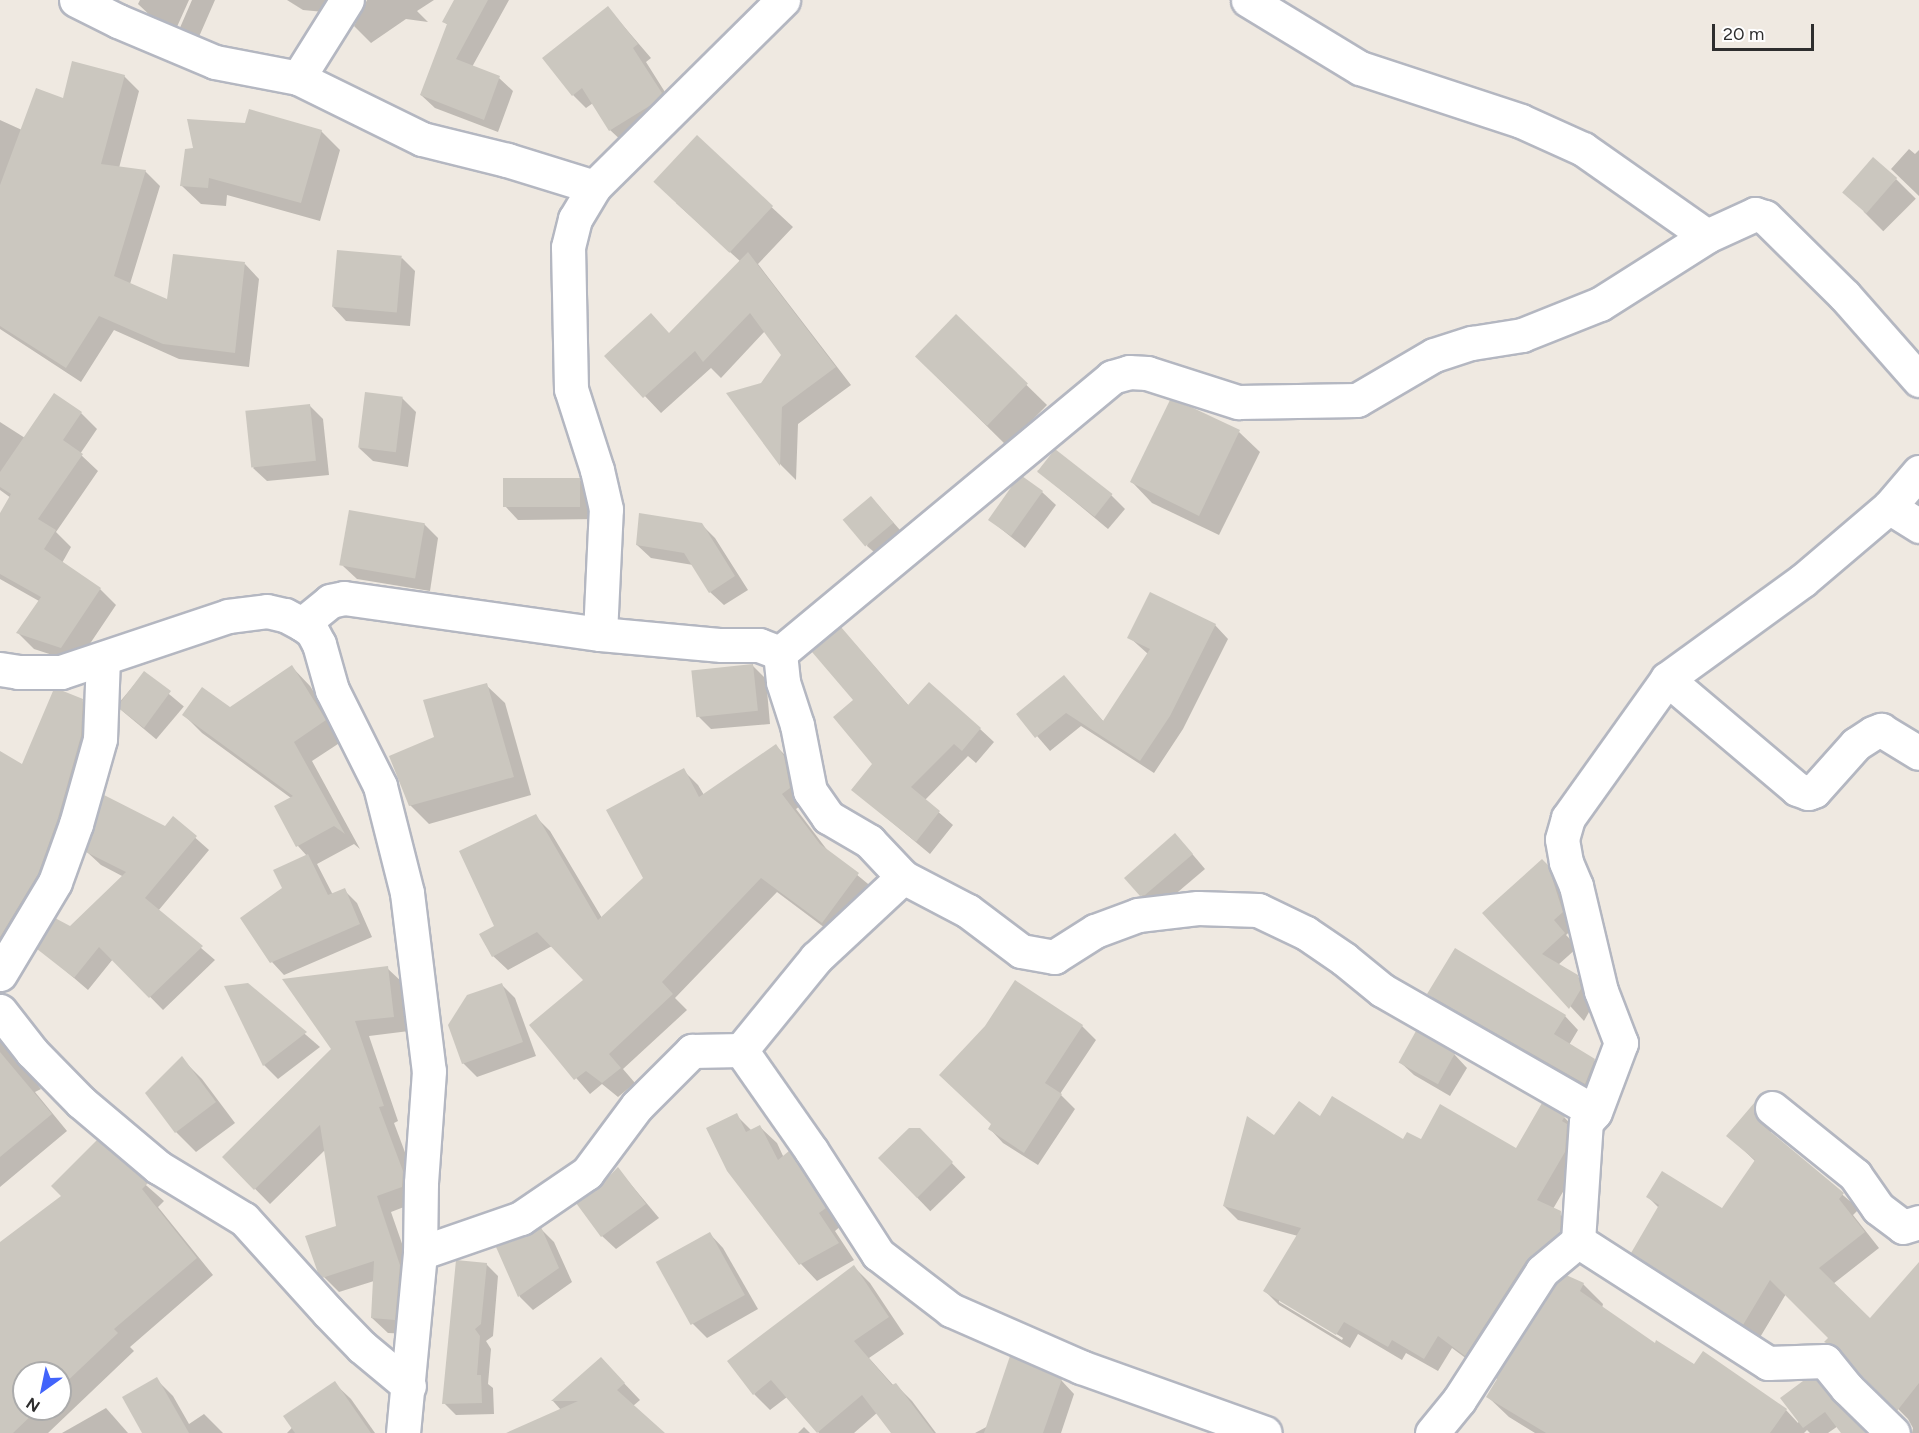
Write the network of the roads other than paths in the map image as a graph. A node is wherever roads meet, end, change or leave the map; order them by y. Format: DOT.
graph roads {
  1 [pos="76,0"];
  2 [pos="347,0"];
  3 [pos="783,0"];
  4 [pos="1248,0"];
  5 [pos="297,78"];
  6 [pos="594,186"];
  7 [pos="1707,236"];
  8 [pos="1919,380"];
  9 [pos="1919,472"];
  10 [pos="1889,507"];
  11 [pos="1919,526"];
  12 [pos="302,624"];
  13 [pos="600,634"];
  14 [pos="780,652"];
  15 [pos="103,659"];
  16 [pos="0,669"];
  17 [pos="1667,679"];
  18 [pos="1919,753"];
  19 [pos="903,877"];
  20 [pos="0,974"];
  21 [pos="0,1011"];
  22 [pos="741,1050"];
  23 [pos="1772,1108"];
  24 [pos="1595,1112"];
  25 [pos="1919,1222"];
  26 [pos="1578,1241"];
  27 [pos="420,1253"];
  28 [pos="409,1386"];
  29 [pos="403,1433"];
  30 [pos="1265,1433"];
  31 [pos="1432,1433"];
  32 [pos="1893,1433"];
  1 -- 5 [label="street"];
  2 -- 5 [label="street"];
  3 -- 6 [label="street"];
  4 -- 7 [label="street"];
  5 -- 6 [label="street"];
  6 -- 13 [label="street"];
  7 -- 8 [label="street"];
  7 -- 14 [label="street"];
  9 -- 10 [label="street"];
  10 -- 11 [label="street"];
  10 -- 17 [label="street"];
  12 -- 13 [label="street"];
  12 -- 15 [label="street"];
  12 -- 27 [label="street"];
  13 -- 14 [label="street"];
  14 -- 19 [label="street"];
  15 -- 16 [label="street"];
  15 -- 20 [label="street"];
  17 -- 18 [label="street"];
  17 -- 24 [label="street"];
  19 -- 22 [label="street"];
  19 -- 24 [label="street"];
  21 -- 28 [label="street"];
  22 -- 27 [label="street"];
  22 -- 30 [label="street"];
  23 -- 25 [label="street"];
  24 -- 26 [label="street"];
  26 -- 31 [label="street"];
  26 -- 32 [label="street"];
  27 -- 28 [label="street"];
  28 -- 29 [label="street"];
}
